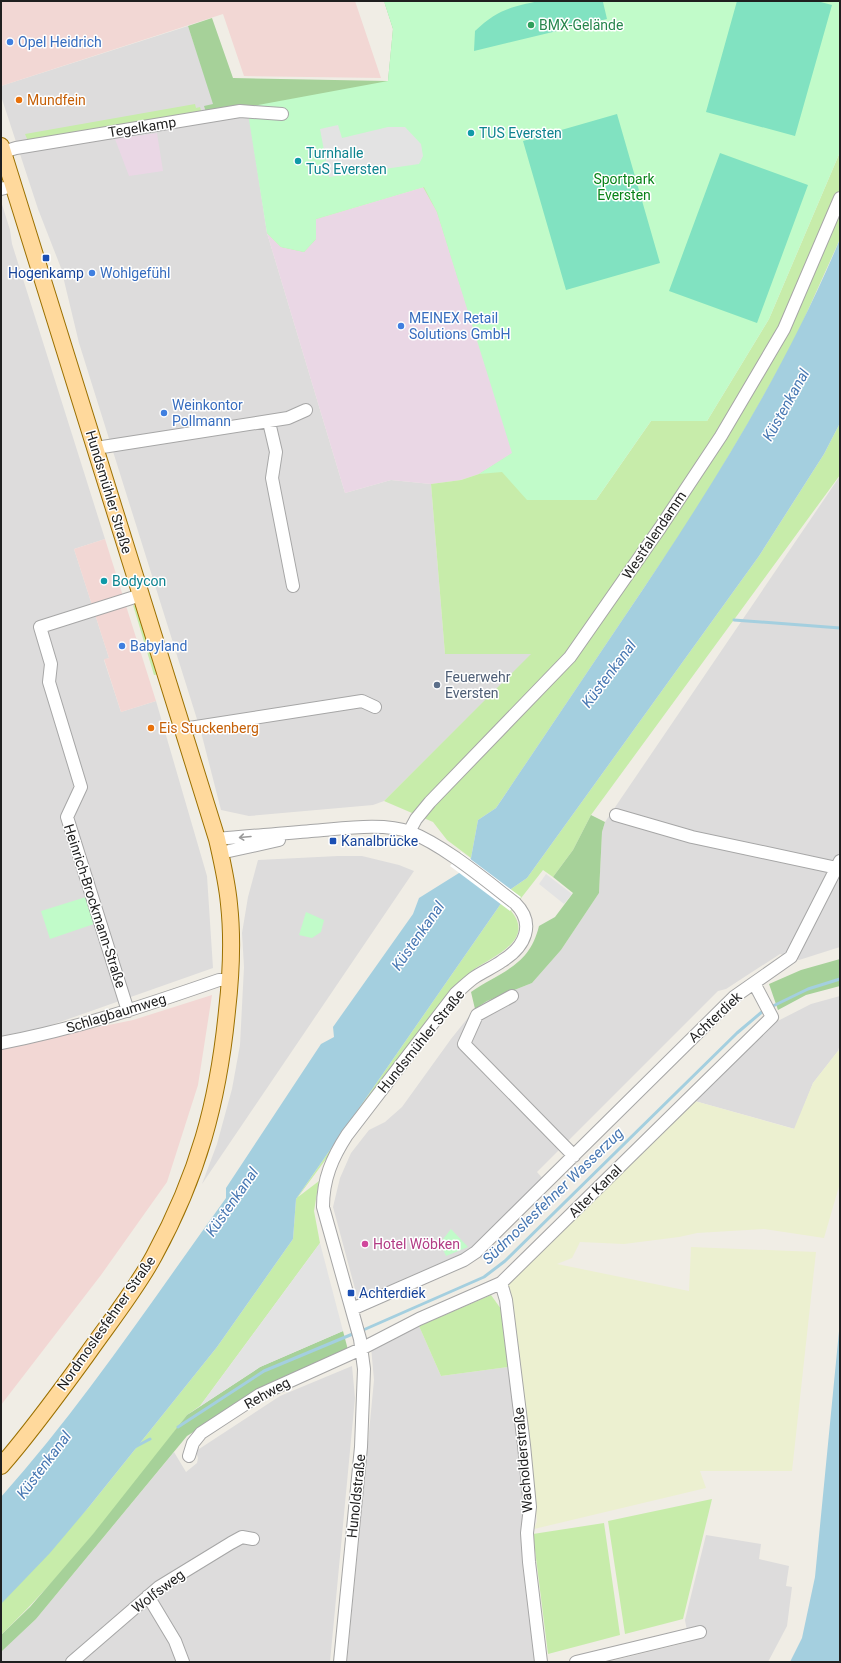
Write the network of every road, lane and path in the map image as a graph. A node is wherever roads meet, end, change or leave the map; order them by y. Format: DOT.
graph roads {
  1 [pos="282,114"];
  2 [pos="2,149"];
  3 [pos="7,187"];
  4 [pos="840,198"];
  5 [pos="306,410"];
  6 [pos="269,422"];
  7 [pos="96,448"];
  8 [pos="293,586"];
  9 [pos="141,595"];
  10 [pos="375,707"];
  11 [pos="183,729"];
  12 [pos="616,815"];
  13 [pos="409,832"];
  14 [pos="219,846"];
  15 [pos="839,865"];
  16 [pos="230,980"];
  17 [pos="754,983"];
  18 [pos="512,996"];
  19 [pos="128,1011"];
  20 [pos="1,1043"];
  21 [pos="574,1156"];
  22 [pos="501,1283"];
  23 [pos="352,1309"];
  24 [pos="358,1335"];
  25 [pos="189,1456"];
  26 [pos="1,1466"];
  27 [pos="253,1539"];
  28 [pos="148,1596"];
  29 [pos="700,1632"];
  30 [pos="72,1662"];
  31 [pos="183,1662"];
  32 [pos="340,1662"];
  33 [pos="541,1662"];
  34 [pos="576,1662"];
  1 -- 2 [label="street, Tegelkamp"];
  2 -- 3 [label="main road, Hundsmühler Straße"];
  3 -- 7 [label="main road, Hundsmühler Straße"];
  4 -- 13 [label="street, Westfalendamm"];
  5 -- 6 [label="street"];
  6 -- 7 [label="street"];
  6 -- 8 [label="street"];
  7 -- 9 [label="main road, Hundsmühler Straße"];
  9 -- 11 [label="main road, Hundsmühler Straße"];
  9 -- 19 [label="street, Heinrich-Brockmann-Straße"];
  10 -- 11 [label="street"];
  11 -- 14 [label="main road, Hundsmühler Straße"];
  12 -- 15 [label="street, Achterdiek"];
  13 -- 14 [label="street, Hundsmühler Straße"];
  13 -- 23 [label="street, Hundsmühler Straße"];
  14 -- 16 [label="main road, Nordmoslesfehner Straße"];
  15 -- 17 [label="street, Achterdiek"];
  16 -- 19 [label="street, Schlagbaumweg"];
  16 -- 26 [label="main road, Nordmoslesfehner Straße"];
  17 -- 21 [label="street, Achterdiek"];
  17 -- 22 [label="street, Alter Kanal"];
  18 -- 21 [label="street"];
  19 -- 20 [label="street, Schlagbaumweg"];
  21 -- 23 [label="street, Achterdiek"];
  22 -- 24 [label="street, Alter Kanal"];
  22 -- 33 [label="street, Wacholderstraße"];
  23 -- 24 [label="street, Hundsmühler Straße"];
  24 -- 25 [label="street, Rehweg"];
  24 -- 32 [label="street, Hunoldstraße"];
  27 -- 28 [label="street, Wolfsweg"];
  28 -- 30 [label="street, Wolfsweg"];
  28 -- 31 [label="street"];
  29 -- 34 [label="street"];
}
